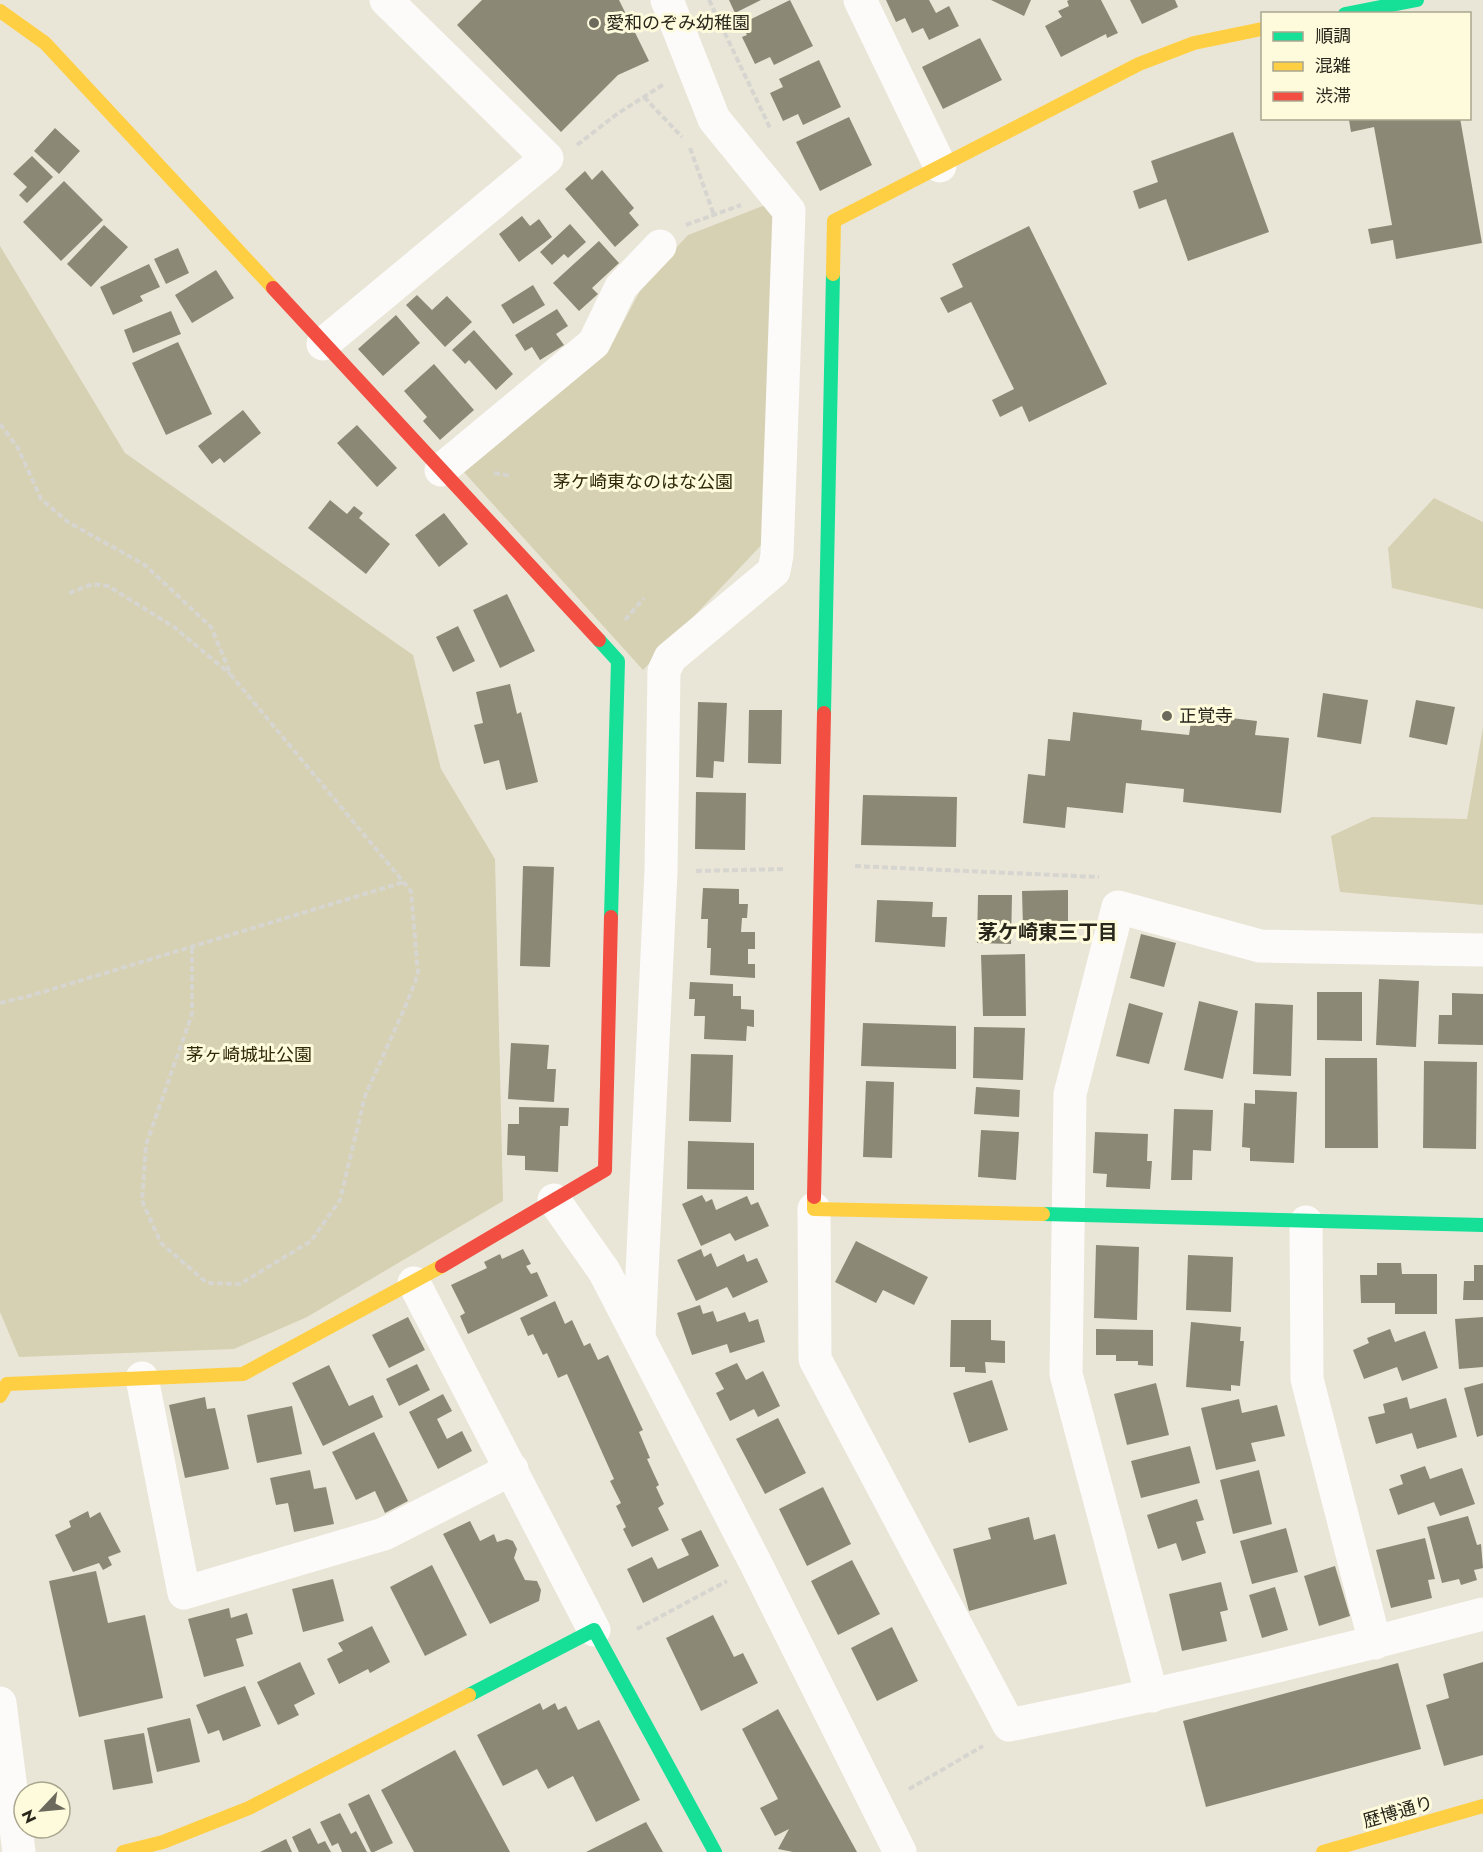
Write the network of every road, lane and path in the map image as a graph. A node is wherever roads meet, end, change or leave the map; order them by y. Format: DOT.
graph roads {
  1 [pos="386,0"];
  2 [pos="667,0"];
  3 [pos="709,0"];
  4 [pos="860,0"];
  5 [pos="1417,0"];
  6 [pos="0,11"];
  7 [pos="1355,12"];
  8 [pos="1261,29"];
  9 [pos="693,66"];
  10 [pos="644,97"];
  11 [pos="771,130"];
  12 [pos="588,138"];
  13 [pos="940,166"];
  14 [pos="726,210"];
  15 [pos="714,215"];
  16 [pos="698,221"];
  17 [pos="660,246"];
  18 [pos="323,344"];
  19 [pos="0,424"];
  20 [pos="441,470"];
  21 [pos="69,593"];
  22 [pos="231,675"];
  23 [pos="820,869"];
  24 [pos="661,872"];
  25 [pos="1102,877"];
  26 [pos="404,882"];
  27 [pos="192,945"];
  28 [pos="1483,950"];
  29 [pos="0,1003"];
  30 [pos="554,1200"];
  31 [pos="814,1209"];
  32 [pos="1067,1215"];
  33 [pos="1306,1222"];
  34 [pos="1483,1225"];
  35 [pos="414,1283"];
  36 [pos="639,1337"];
  37 [pos="142,1378"];
  38 [pos="2,1382"];
  39 [pos="512,1469"];
  40 [pos="756,1564"];
  41 [pos="1483,1614"];
  42 [pos="638,1629"];
  43 [pos="594,1630"];
  44 [pos="1375,1643"];
  45 [pos="1152,1696"];
  46 [pos="0,1703"];
  47 [pos="1009,1725"];
  48 [pos="908,1790"];
  49 [pos="1483,1806"];
  50 [pos="19,1852"];
  51 [pos="123,1852"];
  52 [pos="715,1852"];
  53 [pos="900,1852"];
  54 [pos="1323,1852"];
  1 -- 18 [label="street"];
  2 -- 9 [label="street"];
  3 -- 11 [label="path"];
  4 -- 13 [label="street"];
  5 -- 7 [label="street"];
  6 -- 18 [label="street"];
  8 -- 13 [label="street"];
  9 -- 10 [label="path"];
  9 -- 24 [label="street"];
  10 -- 12 [label="path"];
  10 -- 15 [label="path"];
  13 -- 23 [label="street"];
  14 -- 15 [label="path"];
  15 -- 16 [label="path"];
  17 -- 20 [label="street"];
  18 -- 20 [label="street"];
  19 -- 22 [label="path"];
  20 -- 30 [label="street"];
  21 -- 22 [label="path"];
  22 -- 26 [label="path"];
  23 -- 24 [label="path"];
  23 -- 25 [label="path"];
  23 -- 31 [label="street"];
  24 -- 36 [label="street"];
  26 -- 27 [label="path"];
  26 -- 27 [label="path"];
  27 -- 29 [label="path"];
  28 -- 32 [label="street"];
  30 -- 35 [label="street"];
  30 -- 36 [label="street"];
  31 -- 32 [label="street"];
  31 -- 47 [label="street"];
  32 -- 33 [label="street"];
  32 -- 45 [label="street"];
  33 -- 34 [label="street"];
  33 -- 44 [label="street"];
  35 -- 37 [label="street"];
  35 -- 39 [label="street"];
  36 -- 40 [label="street"];
  37 -- 38 [label="street"];
  37 -- 39 [label="street"];
  39 -- 43 [label="street"];
  40 -- 42 [label="path"];
  40 -- 53 [label="street"];
  41 -- 44 [label="street"];
  43 -- 51 [label="street"];
  43 -- 52 [label="street"];
  44 -- 45 [label="street"];
  45 -- 47 [label="street"];
  46 -- 50 [label="street"];
  47 -- 48 [label="path"];
  49 -- 54 [label="street, 歴博通り"];
}
